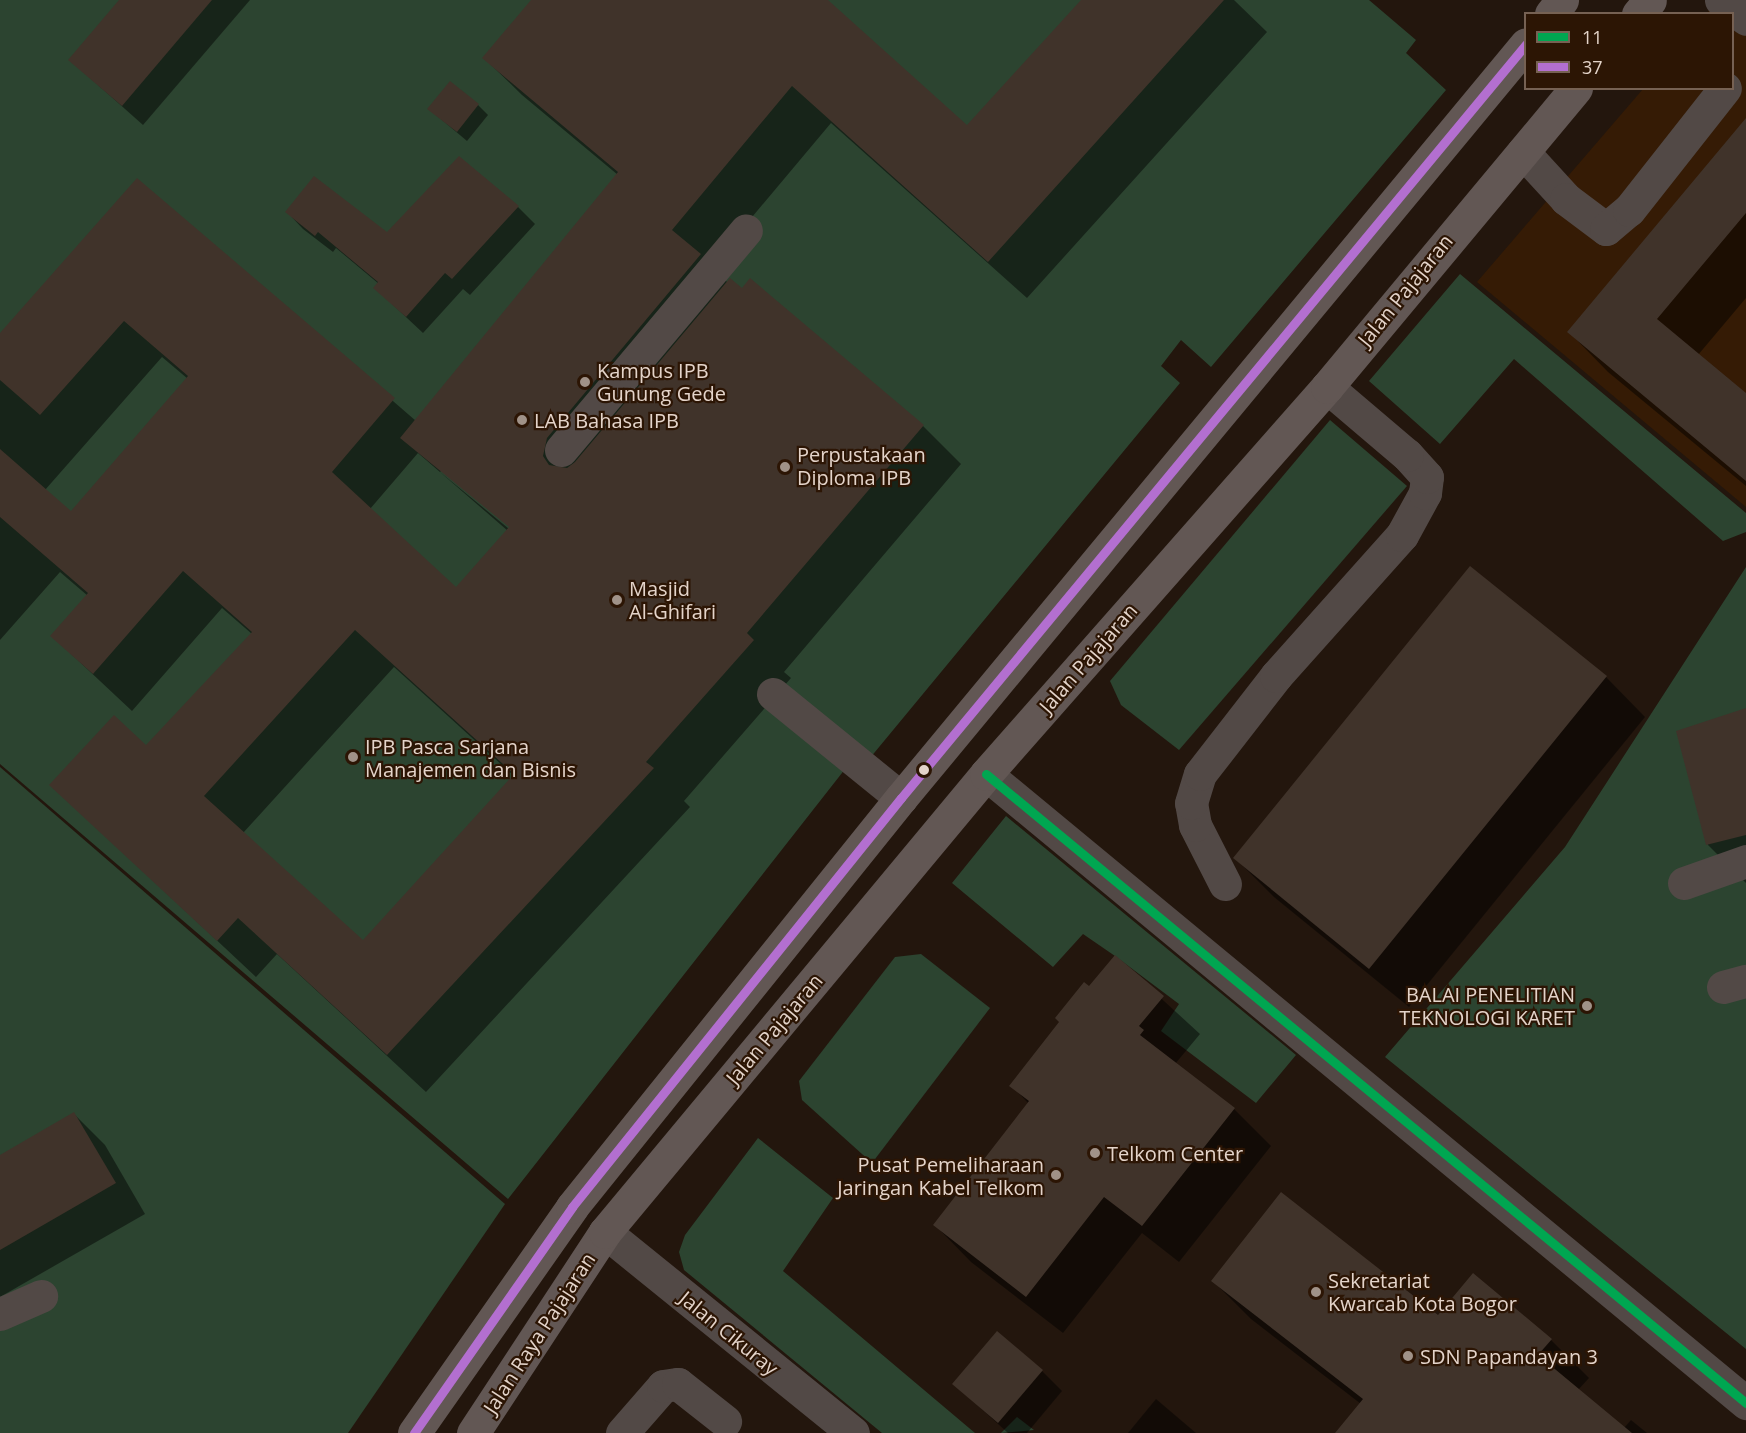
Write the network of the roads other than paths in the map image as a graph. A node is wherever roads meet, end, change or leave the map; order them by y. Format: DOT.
graph roads {
  1 [pos="1562,0"];
  2 [pos="1650,0"];
  3 [pos="1721,0"];
  4 [pos="1553,12"];
  5 [pos="1640,12"];
  6 [pos="1746,19"];
  7 [pos="1524,46"];
  8 [pos="1574,90"];
  9 [pos="1723,90"];
  10 [pos="1523,152"];
  11 [pos="746,230"];
  12 [pos="1327,387"];
  13 [pos="561,450"];
  14 [pos="773,694"];
  15 [pos="986,774"];
  16 [pos="901,798"];
  17 [pos="1746,861"];
  18 [pos="1225,884"];
  19 [pos="1684,884"];
  20 [pos="572,1207"];
  21 [pos="605,1232"];
  22 [pos="40,1296"];
  23 [pos="0,1314"];
  24 [pos="1746,1404"];
  25 [pos="725,1421"];
  26 [pos="414,1433"];
  27 [pos="473,1433"];
  28 [pos="622,1433"];
  29 [pos="853,1433"];
  1 -- 4 [label="highway"];
  2 -- 5 [label="highway"];
  3 -- 6 [label="street"];
  7 -- 16 [label="highway"];
  8 -- 10 [label="highway, Jalan Pajajaran"];
  9 -- 10 [label="street"];
  10 -- 12 [label="highway, Jalan Pajajaran"];
  11 -- 13 [label="street"];
  12 -- 15 [label="highway, Jalan Pajajaran"];
  12 -- 18 [label="street"];
  14 -- 16 [label="street"];
  15 -- 21 [label="highway, Jalan Pajajaran"];
  15 -- 24 [label="street"];
  16 -- 20 [label="highway"];
  17 -- 19 [label="street"];
  20 -- 21 [label="highway"];
  20 -- 26 [label="highway"];
  21 -- 27 [label="highway, Jalan Raya Pajajaran"];
  21 -- 29 [label="street, Jalan Cikuray"];
  22 -- 23 [label="street"];
  25 -- 28 [label="street"];
}
